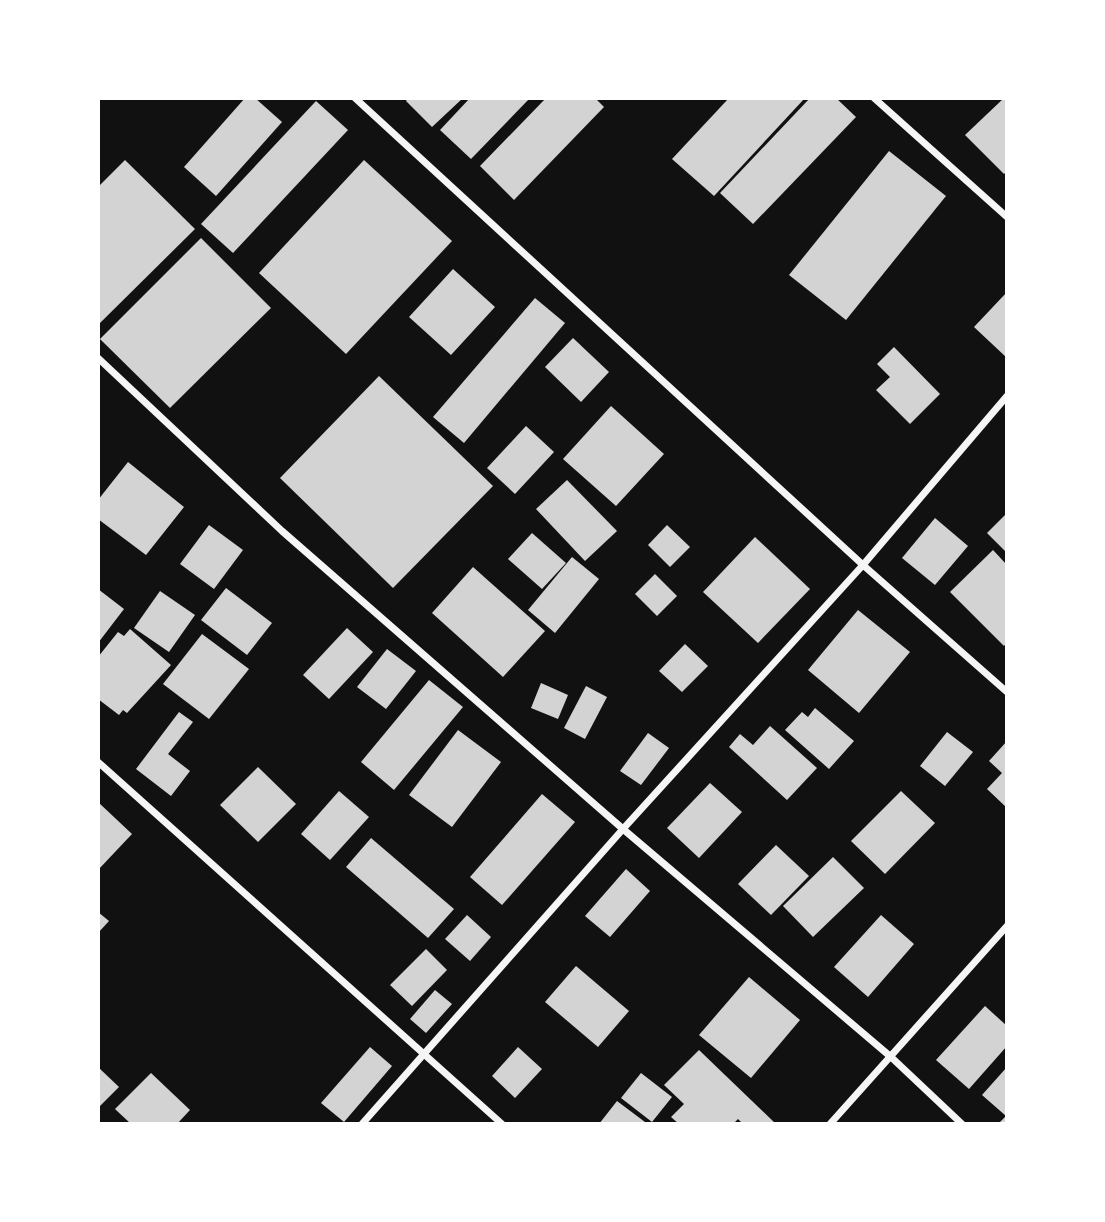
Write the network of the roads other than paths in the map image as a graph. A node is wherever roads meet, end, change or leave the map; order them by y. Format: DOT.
graph roads {
  1 [pos="355,98"];
  2 [pos="874,98"];
  3 [pos="1007,217"];
  4 [pos="98,358"];
  5 [pos="1007,396"];
  6 [pos="863,565"];
  7 [pos="1007,692"];
  8 [pos="98,762"];
  9 [pos="623,830"];
  10 [pos="1007,926"];
  11 [pos="425,1054"];
  12 [pos="891,1057"];
  13 [pos="362,1124"];
  14 [pos="502,1124"];
  15 [pos="830,1124"];
  16 [pos="962,1124"];
  1 -- 6 [label="street"];
  2 -- 3 [label="street"];
  4 -- 9 [label="street"];
  5 -- 6 [label="street"];
  6 -- 7 [label="street"];
  6 -- 9 [label="street"];
  8 -- 11 [label="street"];
  9 -- 11 [label="street"];
  9 -- 12 [label="street"];
  10 -- 12 [label="street"];
  11 -- 13 [label="street"];
  11 -- 14 [label="street"];
  12 -- 15 [label="street"];
  12 -- 16 [label="street"];
}
